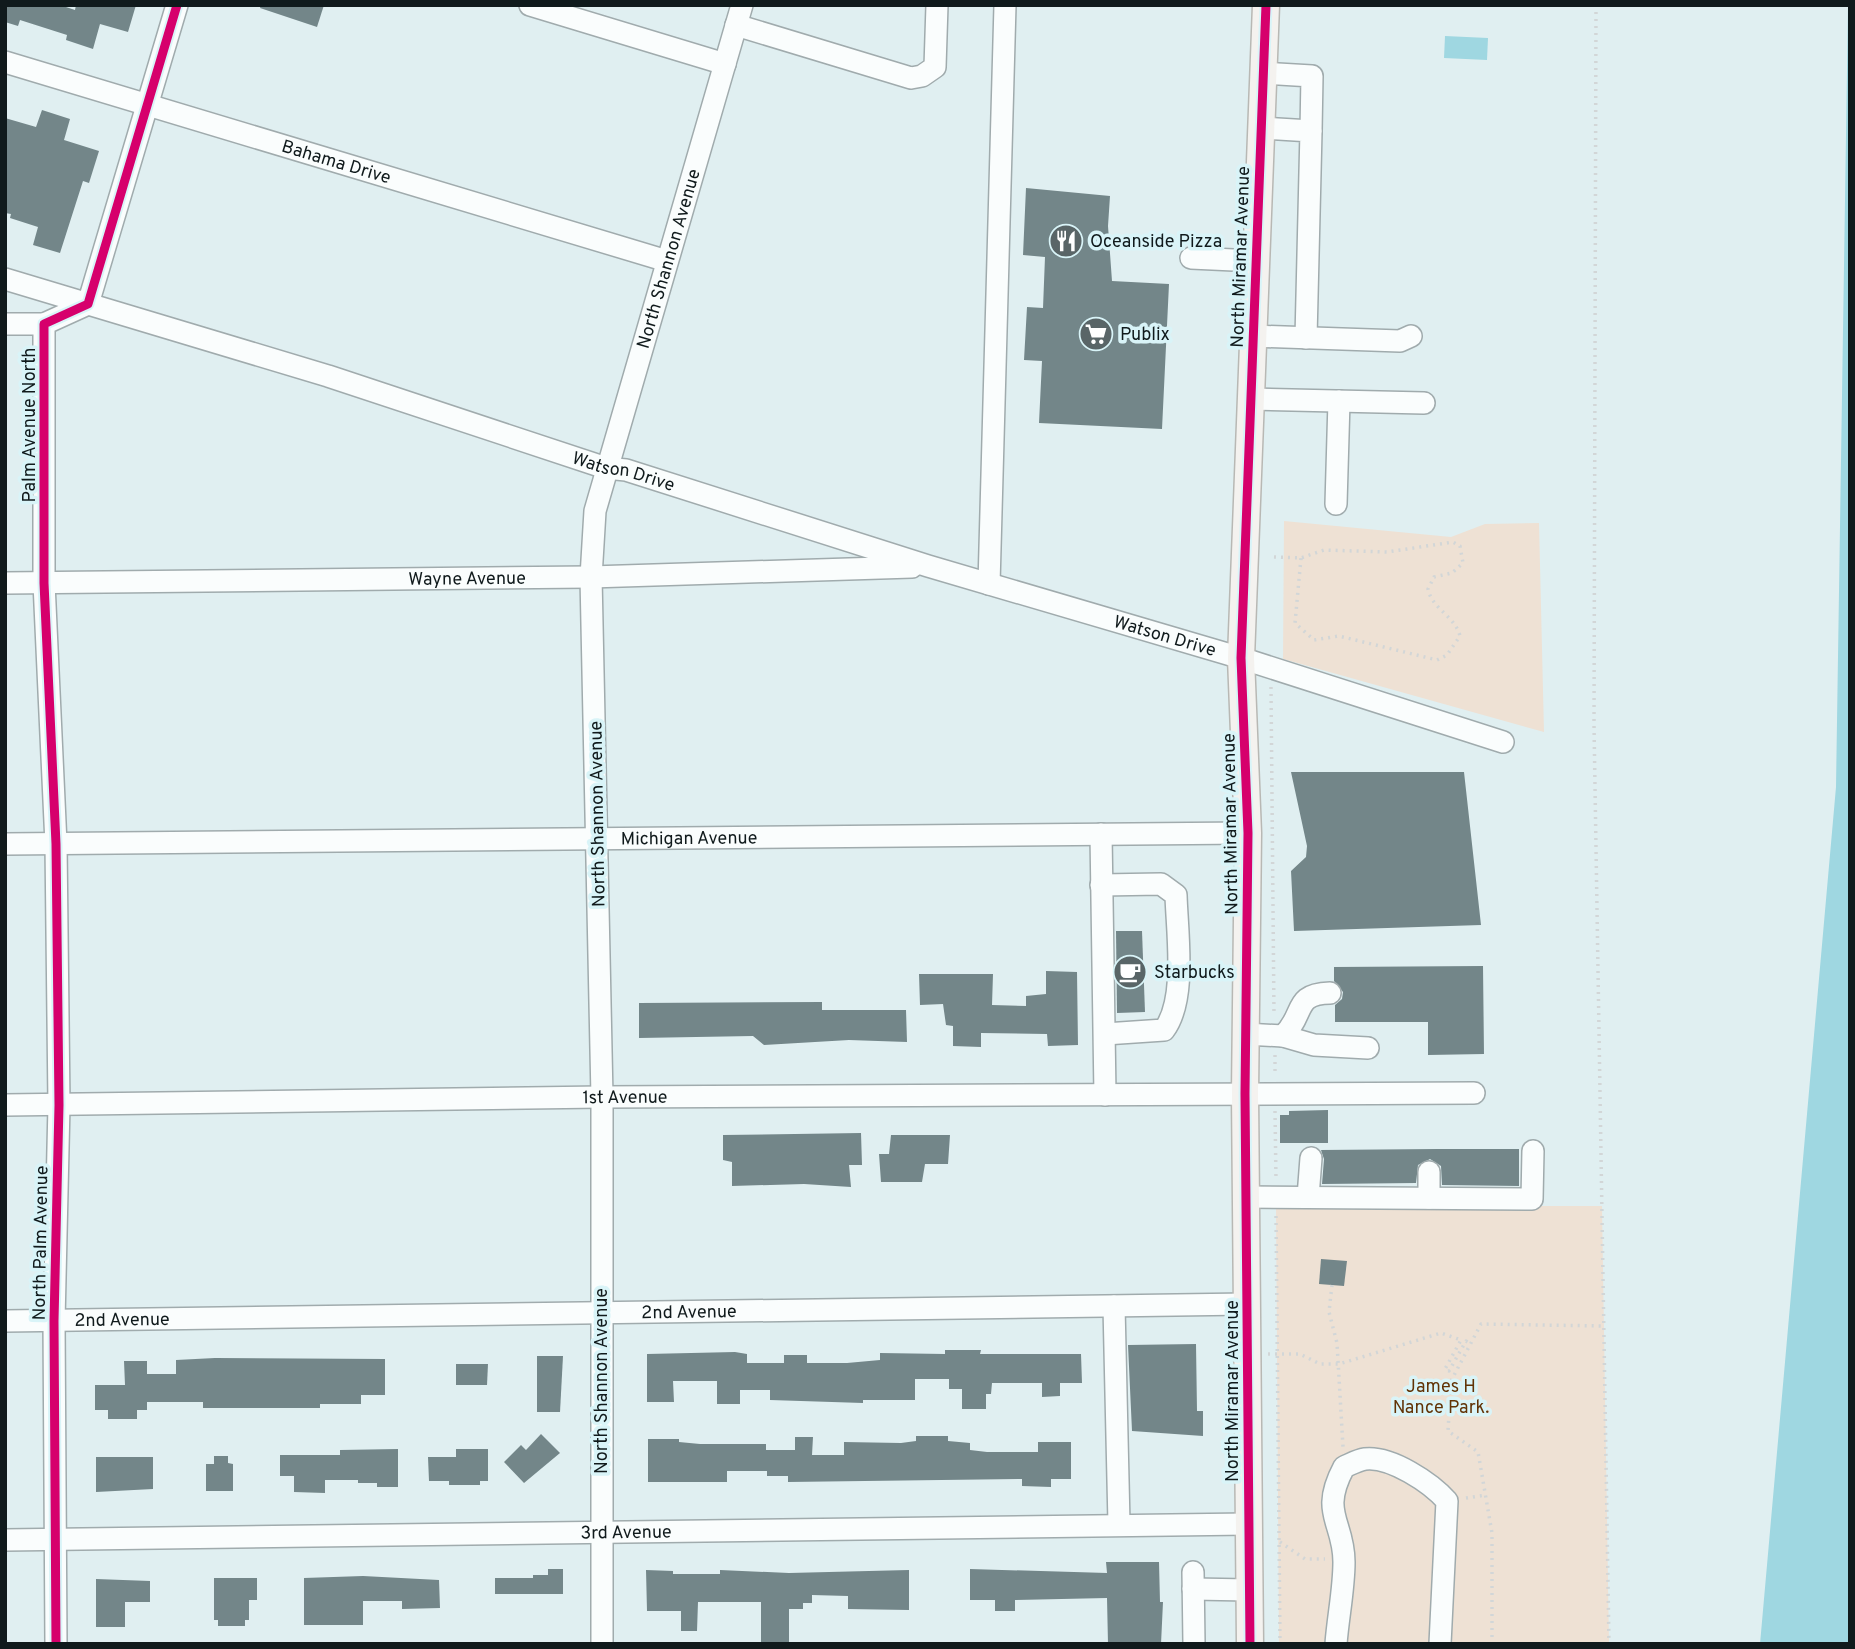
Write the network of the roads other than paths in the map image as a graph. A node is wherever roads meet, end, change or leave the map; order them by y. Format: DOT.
graph roads {
  1 [pos="177,5"];
  2 [pos="530,5"];
  3 [pos="937,5"];
  4 [pos="1004,5"];
  5 [pos="1266,5"];
  6 [pos="739,15"];
  7 [pos="5,62"];
  8 [pos="725,64"];
  9 [pos="1263,74"];
  10 [pos="147,105"];
  11 [pos="1261,128"];
  12 [pos="1311,131"];
  13 [pos="1191,258"];
  14 [pos="667,261"];
  15 [pos="1255,261"];
  16 [pos="5,279"];
  17 [pos="89,304"];
  18 [pos="5,324"];
  19 [pos="44,324"];
  20 [pos="1252,336"];
  21 [pos="1411,336"];
  22 [pos="1306,338"];
  23 [pos="1250,399"];
  24 [pos="1339,401"];
  25 [pos="1424,403"];
  26 [pos="606,468"];
  27 [pos="1336,504"];
  28 [pos="928,566"];
  29 [pos="591,577"];
  30 [pos="5,583"];
  31 [pos="44,583"];
  32 [pos="989,584"];
  33 [pos="1241,658"];
  34 [pos="1503,742"];
  35 [pos="1248,833"];
  36 [pos="1101,834"];
  37 [pos="598,837"];
  38 [pos="5,844"];
  39 [pos="56,844"];
  40 [pos="1101,885"];
  41 [pos="1330,993"];
  42 [pos="1105,1034"];
  43 [pos="1245,1034"];
  44 [pos="1279,1035"];
  45 [pos="1368,1048"];
  46 [pos="1474,1093"];
  47 [pos="1245,1094"];
  48 [pos="1105,1095"];
  49 [pos="602,1097"];
  50 [pos="5,1105"];
  51 [pos="60,1105"];
  52 [pos="1533,1152"];
  53 [pos="1311,1158"];
  54 [pos="1429,1172"];
  55 [pos="1246,1197"];
  56 [pos="1308,1197"];
  57 [pos="1429,1198"];
  58 [pos="1247,1304"];
  59 [pos="1114,1306"];
  60 [pos="602,1314"];
  61 [pos="5,1321"];
  62 [pos="54,1321"];
  63 [pos="1119,1524"];
  64 [pos="1248,1524"];
  65 [pos="601,1534"];
  66 [pos="5,1540"];
  67 [pos="55,1540"];
  68 [pos="1249,1590"];
  69 [pos="57,1644"];
  70 [pos="602,1644"];
  71 [pos="1194,1644"];
  72 [pos="1250,1644"];
  73 [pos="1336,1644"];
  74 [pos="1440,1644"];
  1 -- 10 [label="street"];
  2 -- 8 [label="street"];
  3 -- 6 [label="street"];
  4 -- 32 [label="street"];
  5 -- 9 [label="main road, North Miramar Avenue"];
  6 -- 8 [label="street, North Shannon Avenue"];
  7 -- 10 [label="street, Bahama Drive"];
  8 -- 14 [label="street, North Shannon Avenue"];
  9 -- 11 [label="main road, North Miramar Avenue"];
  9 -- 12 [label="street"];
  10 -- 14 [label="street, Bahama Drive"];
  10 -- 17 [label="street"];
  11 -- 12 [label="street"];
  11 -- 15 [label="main road, North Miramar Avenue"];
  12 -- 22 [label="street"];
  13 -- 15 [label="street"];
  14 -- 26 [label="street, North Shannon Avenue"];
  15 -- 20 [label="main road, North Miramar Avenue"];
  16 -- 17 [label="street, Watson Drive"];
  17 -- 19 [label="street, Palm Avenue North"];
  17 -- 26 [label="street, Watson Drive"];
  18 -- 19 [label="street"];
  19 -- 31 [label="street, Palm Avenue North"];
  20 -- 22 [label="street"];
  20 -- 23 [label="main road, North Miramar Avenue"];
  21 -- 22 [label="street"];
  23 -- 24 [label="street"];
  23 -- 33 [label="main road, North Miramar Avenue"];
  24 -- 25 [label="street"];
  24 -- 27 [label="street"];
  26 -- 28 [label="street, Watson Drive"];
  26 -- 29 [label="street, North Shannon Avenue"];
  28 -- 29 [label="street, Wayne Avenue"];
  28 -- 32 [label="street, Watson Drive"];
  29 -- 31 [label="street, Wayne Avenue"];
  29 -- 37 [label="street, North Shannon Avenue"];
  30 -- 31 [label="street, Wayne Avenue"];
  31 -- 39 [label="street, Palm Avenue North"];
  32 -- 33 [label="street, Watson Drive"];
  33 -- 34 [label="street, Watson Drive"];
  33 -- 35 [label="main road, North Miramar Avenue"];
  35 -- 36 [label="street, Michigan Avenue"];
  35 -- 43 [label="main road, North Miramar Avenue"];
  36 -- 37 [label="street, Michigan Avenue"];
  36 -- 40 [label="street"];
  37 -- 39 [label="street, Michigan Avenue"];
  37 -- 49 [label="street, North Shannon Avenue"];
  38 -- 39 [label="street, Michigan Avenue"];
  39 -- 51 [label="street, North Palm Avenue"];
  40 -- 42 [label="street"];
  40 -- 42 [label="street"];
  41 -- 44 [label="street"];
  42 -- 48 [label="street"];
  43 -- 44 [label="street"];
  43 -- 47 [label="main road, North Miramar Avenue"];
  44 -- 45 [label="street"];
  46 -- 47 [label="street, 1st Avenue"];
  47 -- 48 [label="street, 1st Avenue"];
  47 -- 55 [label="main road, North Miramar Avenue"];
  48 -- 49 [label="street, 1st Avenue"];
  49 -- 51 [label="street, 1st Avenue"];
  49 -- 60 [label="street, North Shannon Avenue"];
  50 -- 51 [label="street, 1st Avenue"];
  51 -- 62 [label="street, North Palm Avenue"];
  52 -- 57 [label="street"];
  53 -- 56 [label="street"];
  54 -- 57 [label="street"];
  55 -- 56 [label="street"];
  55 -- 58 [label="main road, North Miramar Avenue"];
  56 -- 57 [label="street"];
  58 -- 59 [label="street, 2nd Avenue"];
  58 -- 64 [label="main road, North Miramar Avenue"];
  59 -- 60 [label="street, 2nd Avenue"];
  59 -- 63 [label="street"];
  60 -- 62 [label="street, 2nd Avenue"];
  60 -- 65 [label="street, North Shannon Avenue"];
  61 -- 62 [label="street, 2nd Avenue"];
  62 -- 67 [label="street, North Palm Avenue"];
  63 -- 64 [label="street, 3rd Avenue"];
  63 -- 65 [label="street, 3rd Avenue"];
  64 -- 68 [label="main road, North Miramar Avenue"];
  65 -- 67 [label="street, 3rd Avenue"];
  65 -- 70 [label="street, North Shannon Avenue"];
  66 -- 67 [label="street, 3rd Avenue"];
  67 -- 69 [label="street, North Palm Avenue"];
  68 -- 71 [label="street"];
  68 -- 72 [label="main road, North Miramar Avenue"];
  73 -- 74 [label="street"];
}
